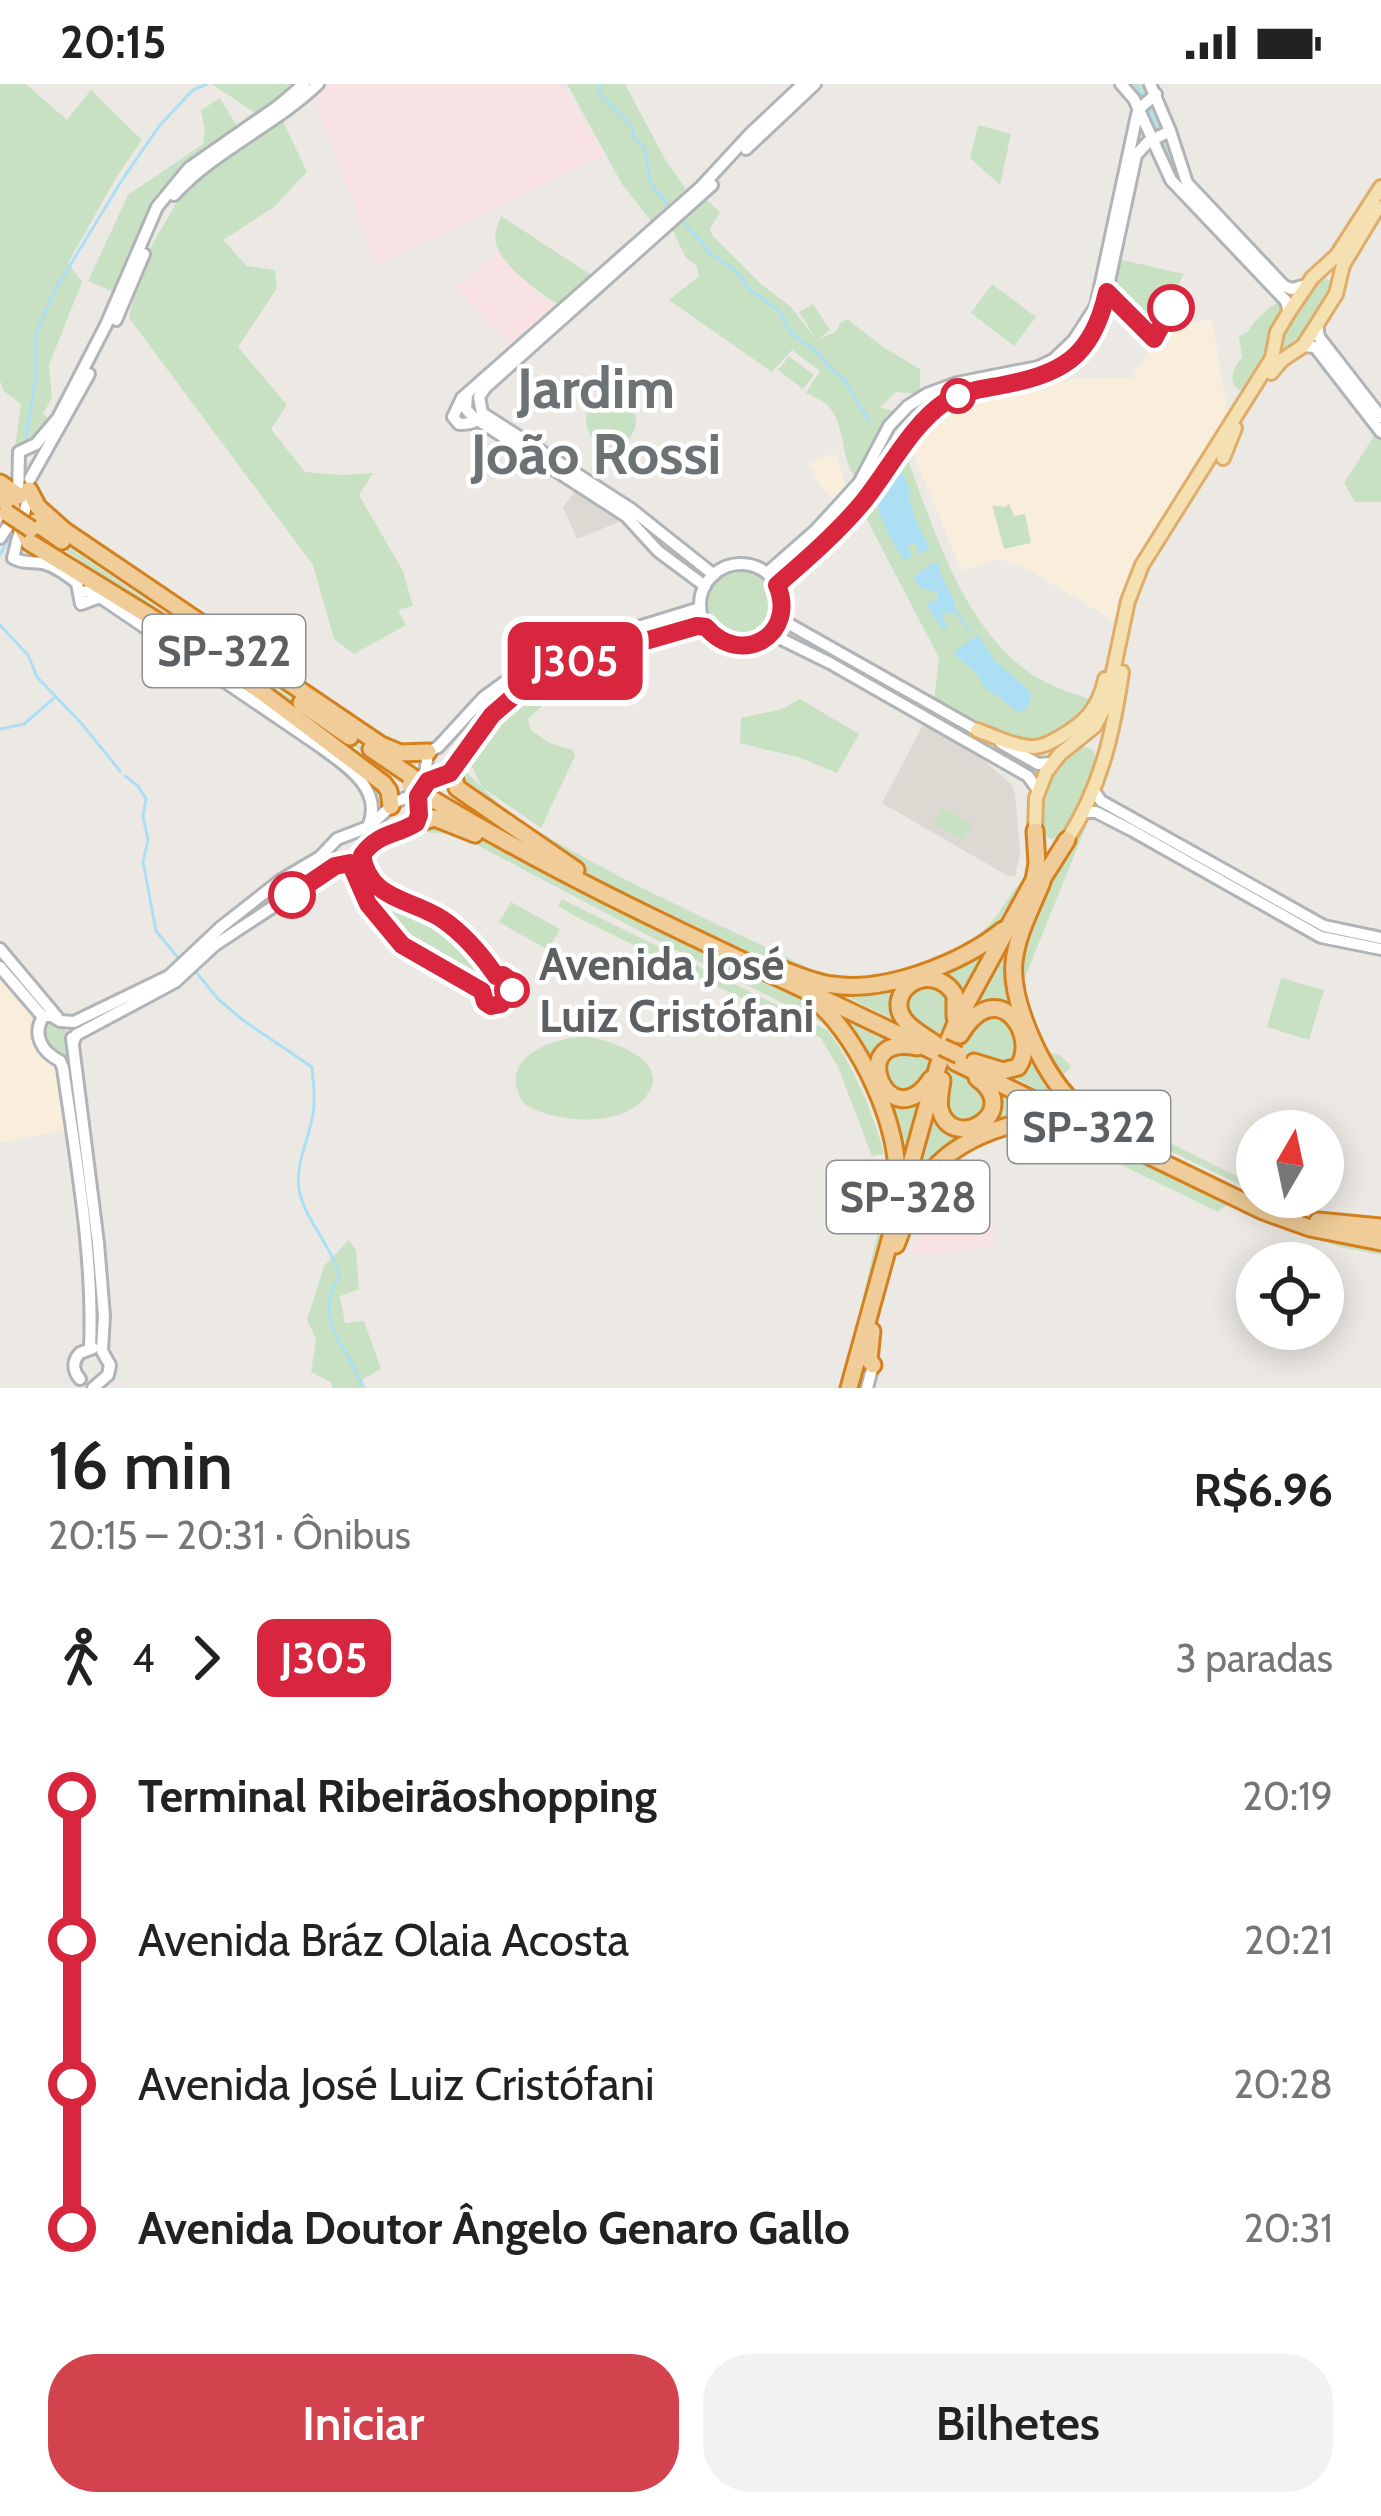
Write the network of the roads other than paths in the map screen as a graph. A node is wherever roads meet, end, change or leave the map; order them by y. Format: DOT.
graph roads {
  1 [pos="304,84"];
  2 [pos="318,84"];
  3 [pos="803,84"];
  4 [pos="815,84"];
  5 [pos="1121,84"];
  6 [pos="1148,98"];
  7 [pos="1161,136"];
  8 [pos="1133,155"];
  9 [pos="1162,161"];
  10 [pos="1381,188"];
  11 [pos="1381,202"];
  12 [pos="1121,209"];
  13 [pos="1319,273"];
  14 [pos="1306,285"];
  15 [pos="1338,287"];
  16 [pos="1116,302"];
  17 [pos="1289,312"];
  18 [pos="1100,322"];
  19 [pos="1317,324"];
  20 [pos="1276,339"];
  21 [pos="1297,350"];
  22 [pos="937,391"];
  23 [pos="1357,392"];
  24 [pos="942,404"];
  25 [pos="480,417"];
  26 [pos="1381,417"];
  27 [pos="1235,428"];
  28 [pos="52,432"];
  29 [pos="1381,432"];
  30 [pos="876,448"];
  31 [pos="31,450"];
  32 [pos="1223,458"];
  33 [pos="892,462"];
  34 [pos="868,468"];
  35 [pos="884,475"];
  36 [pos="577,479"];
  37 [pos="17,505"];
  38 [pos="1163,530"];
  39 [pos="70,547"];
  40 [pos="767,573"];
  41 [pos="714,574"];
  42 [pos="777,585"];
  43 [pos="705,586"];
  44 [pos="161,598"];
  45 [pos="700,608"];
  46 [pos="780,619"];
  47 [pos="706,627"];
  48 [pos="771,634"];
  49 [pos="214,656"];
  50 [pos="299,690"];
  51 [pos="946,719"];
  52 [pos="977,730"];
  53 [pos="1072,744"];
  54 [pos="433,750"];
  55 [pos="378,754"];
  56 [pos="1052,763"];
  57 [pos="1102,763"];
  58 [pos="453,767"];
  59 [pos="412,782"];
  60 [pos="1038,790"];
  61 [pos="1094,791"];
  62 [pos="386,807"];
  63 [pos="1107,811"];
  64 [pos="1084,812"];
  65 [pos="410,826"];
  66 [pos="1030,828"];
  67 [pos="362,829"];
  68 [pos="1066,840"];
  69 [pos="368,847"];
  70 [pos="326,850"];
  71 [pos="335,866"];
  72 [pos="1046,874"];
  73 [pos="581,878"];
  74 [pos="1230,879"];
  75 [pos="1013,919"];
  76 [pos="1381,938"];
  77 [pos="0,949"];
  78 [pos="1381,949"];
  79 [pos="187,966"];
  80 [pos="0,967"];
  81 [pos="770,969"];
  82 [pos="43,1017"];
  83 [pos="59,1019"];
  84 [pos="74,1047"];
  85 [pos="946,1056"];
  86 [pos="60,1061"];
  87 [pos="79,1137"];
  88 [pos="1125,1140"];
  89 [pos="1381,1238"];
  90 [pos="884,1269"];
  91 [pos="874,1317"];
  92 [pos="96,1349"];
  93 [pos="873,1365"];
  94 [pos="79,1384"];
  95 [pos="94,1386"];
  96 [pos="852,1388"];
  97 [pos="867,1388"];
  1 -- 28 [label="main road"];
  2 -- 28 [label="main road"];
  3 -- 25 [label="main road"];
  4 -- 25 [label="main road"];
  5 -- 6 [label="main road"];
  6 -- 7 [label="main road"];
  6 -- 7 [label="main road"];
  6 -- 8 [label="main road"];
  7 -- 8 [label="main road"];
  7 -- 9 [label="main road"];
  7 -- 14 [label="main road"];
  8 -- 9 [label="main road"];
  8 -- 12 [label="main road"];
  9 -- 17 [label="main road"];
  10 -- 13 [label="main road"];
  11 -- 15 [label="main road"];
  12 -- 18 [label="main road"];
  12 -- 22 [label="main road"];
  13 -- 14 [label="main road"];
  13 -- 15 [label="main road"];
  14 -- 17 [label="main road"];
  15 -- 19 [label="main road"];
  16 -- 18 [label="main road"];
  17 -- 20 [label="main road"];
  18 -- 24 [label="main road"];
  19 -- 21 [label="main road"];
  19 -- 23 [label="main road"];
  20 -- 21 [label="main road"];
  20 -- 38 [label="main road"];
  21 -- 23 [label="main road"];
  21 -- 27 [label="main road"];
  22 -- 24 [label="main road"];
  22 -- 30 [label="main road"];
  23 -- 26 [label="main road"];
  23 -- 29 [label="main road"];
  24 -- 33 [label="main road"];
  25 -- 36 [label="main road"];
  27 -- 32 [label="main road"];
  27 -- 57 [label="main road"];
  28 -- 31 [label="main road"];
  30 -- 33 [label="main road"];
  30 -- 34 [label="main road"];
  31 -- 37 [label="main road"];
  31 -- 37 [label="main road"];
  33 -- 35 [label="main road"];
  34 -- 35 [label="main road"];
  34 -- 40 [label="main road"];
  35 -- 42 [label="main road"];
  36 -- 41 [label="main road"];
  36 -- 43 [label="main road"];
  37 -- 39 [label="highway, SP-322"];
  37 -- 44 [label="highway"];
  37 -- 49 [label="highway, SP-322"];
  37 -- 62 [label="main road"];
  38 -- 52 [label="main road"];
  38 -- 53 [label="main road"];
  39 -- 44 [label="highway"];
  39 -- 55 [label="highway, SP-322"];
  40 -- 41 [label="main road"];
  40 -- 42 [label="main road"];
  41 -- 43 [label="main road"];
  42 -- 46 [label="main road"];
  43 -- 45 [label="main road"];
  44 -- 50 [label="highway"];
  45 -- 47 [label="main road"];
  45 -- 54 [label="main road"];
  46 -- 48 [label="main road"];
  46 -- 51 [label="main road"];
  47 -- 48 [label="main road"];
  47 -- 58 [label="main road"];
  48 -- 51 [label="main road"];
  49 -- 59 [label="highway, SP-322"];
  49 -- 62 [label="highway"];
  50 -- 54 [label="highway"];
  50 -- 55 [label="highway"];
  51 -- 52 [label="main road"];
  51 -- 60 [label="main road"];
  52 -- 56 [label="main road"];
  53 -- 56 [label="main road"];
  53 -- 57 [label="main road"];
  54 -- 58 [label="main road"];
  54 -- 62 [label="main road"];
  55 -- 59 [label="highway, SP-322"];
  56 -- 60 [label="main road"];
  57 -- 61 [label="main road"];
  58 -- 65 [label="main road"];
  58 -- 73 [label="highway"];
  59 -- 73 [label="highway, SP-322, bridge"];
  60 -- 66 [label="main road"];
  61 -- 63 [label="main road"];
  61 -- 64 [label="main road"];
  62 -- 65 [label="main road"];
  62 -- 67 [label="main road"];
  63 -- 64 [label="main road"];
  63 -- 74 [label="main road"];
  64 -- 68 [label="main road"];
  65 -- 69 [label="main road"];
  65 -- 73 [label="highway"];
  66 -- 68 [label="highway"];
  66 -- 75 [label="highway"];
  67 -- 69 [label="main road"];
  67 -- 70 [label="main road"];
  68 -- 72 [label="highway"];
  69 -- 71 [label="main road"];
  70 -- 71 [label="main road"];
  70 -- 79 [label="main road"];
  71 -- 79 [label="main road"];
  72 -- 85 [label="highway"];
  72 -- 88 [label="highway"];
  73 -- 81 [label="highway, SP-322"];
  74 -- 76 [label="main road"];
  74 -- 78 [label="main road"];
  75 -- 81 [label="highway"];
  75 -- 85 [label="highway"];
  77 -- 83 [label="main road"];
  79 -- 83 [label="main road"];
  79 -- 84 [label="main road"];
  80 -- 82 [label="main road"];
  81 -- 85 [label="highway, SP-322"];
  81 -- 90 [label="highway"];
  82 -- 83 [label="main road"];
  82 -- 86 [label="main road"];
  83 -- 84 [label="main road"];
  84 -- 86 [label="main road"];
  84 -- 87 [label="main road"];
  85 -- 85 [label="highway"];
  85 -- 88 [label="highway, SP-322"];
  85 -- 90 [label="highway, SP-328"];
  86 -- 87 [label="main road"];
  87 -- 92 [label="main road"];
  88 -- 89 [label="highway, SP-322"];
  88 -- 89 [label="highway, SP-322"];
  88 -- 90 [label="highway"];
  90 -- 91 [label="highway, SP-328"];
  90 -- 96 [label="highway, SP-328"];
  91 -- 93 [label="highway"];
  91 -- 96 [label="highway, SP-328"];
  92 -- 94 [label="main road"];
  92 -- 95 [label="main road"];
  93 -- 97 [label="main road"];
  94 -- 95 [label="main road"];
}
